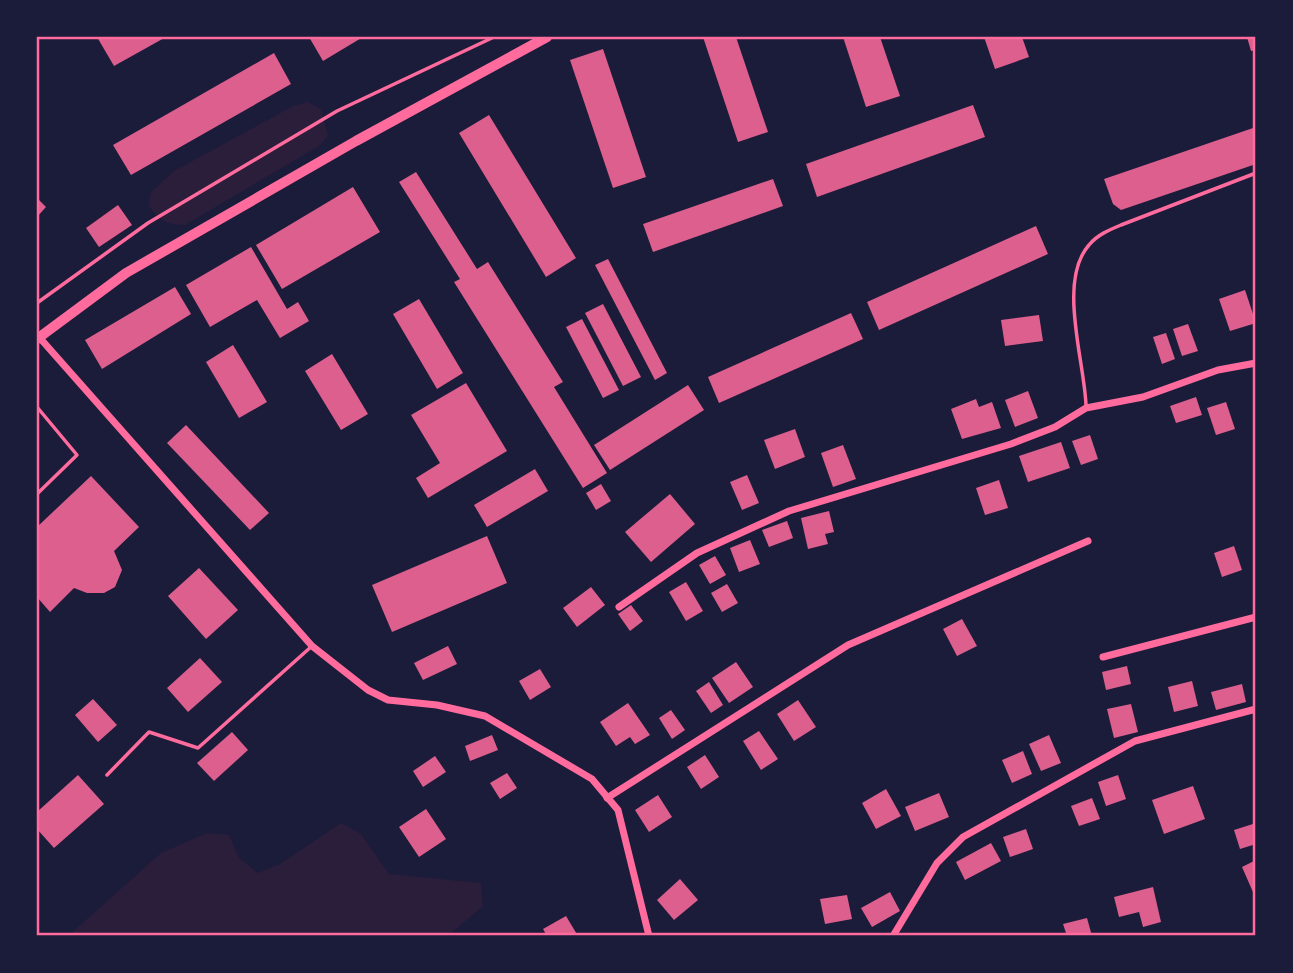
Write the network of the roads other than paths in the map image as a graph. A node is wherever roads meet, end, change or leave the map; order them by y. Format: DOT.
graph roads {
  1 [pos="547,37"];
  2 [pos="1256,173"];
  3 [pos="38,338"];
  4 [pos="1256,363"];
  5 [pos="37,407"];
  6 [pos="1086,408"];
  7 [pos="37,494"];
  8 [pos="1088,541"];
  9 [pos="619,607"];
  10 [pos="1256,617"];
  11 [pos="312,646"];
  12 [pos="1103,657"];
  13 [pos="1256,709"];
  14 [pos="107,775"];
  15 [pos="607,797"];
  16 [pos="649,936"];
  17 [pos="893,936"];
  1 -- 3 [label="main road"];
  2 -- 6 [label="lane"];
  3 -- 11 [label="street"];
  4 -- 6 [label="street"];
  5 -- 7 [label="lane"];
  6 -- 9 [label="street"];
  8 -- 15 [label="street"];
  10 -- 12 [label="street"];
  11 -- 14 [label="lane"];
  11 -- 15 [label="street"];
  13 -- 17 [label="street"];
  15 -- 16 [label="street"];
}
